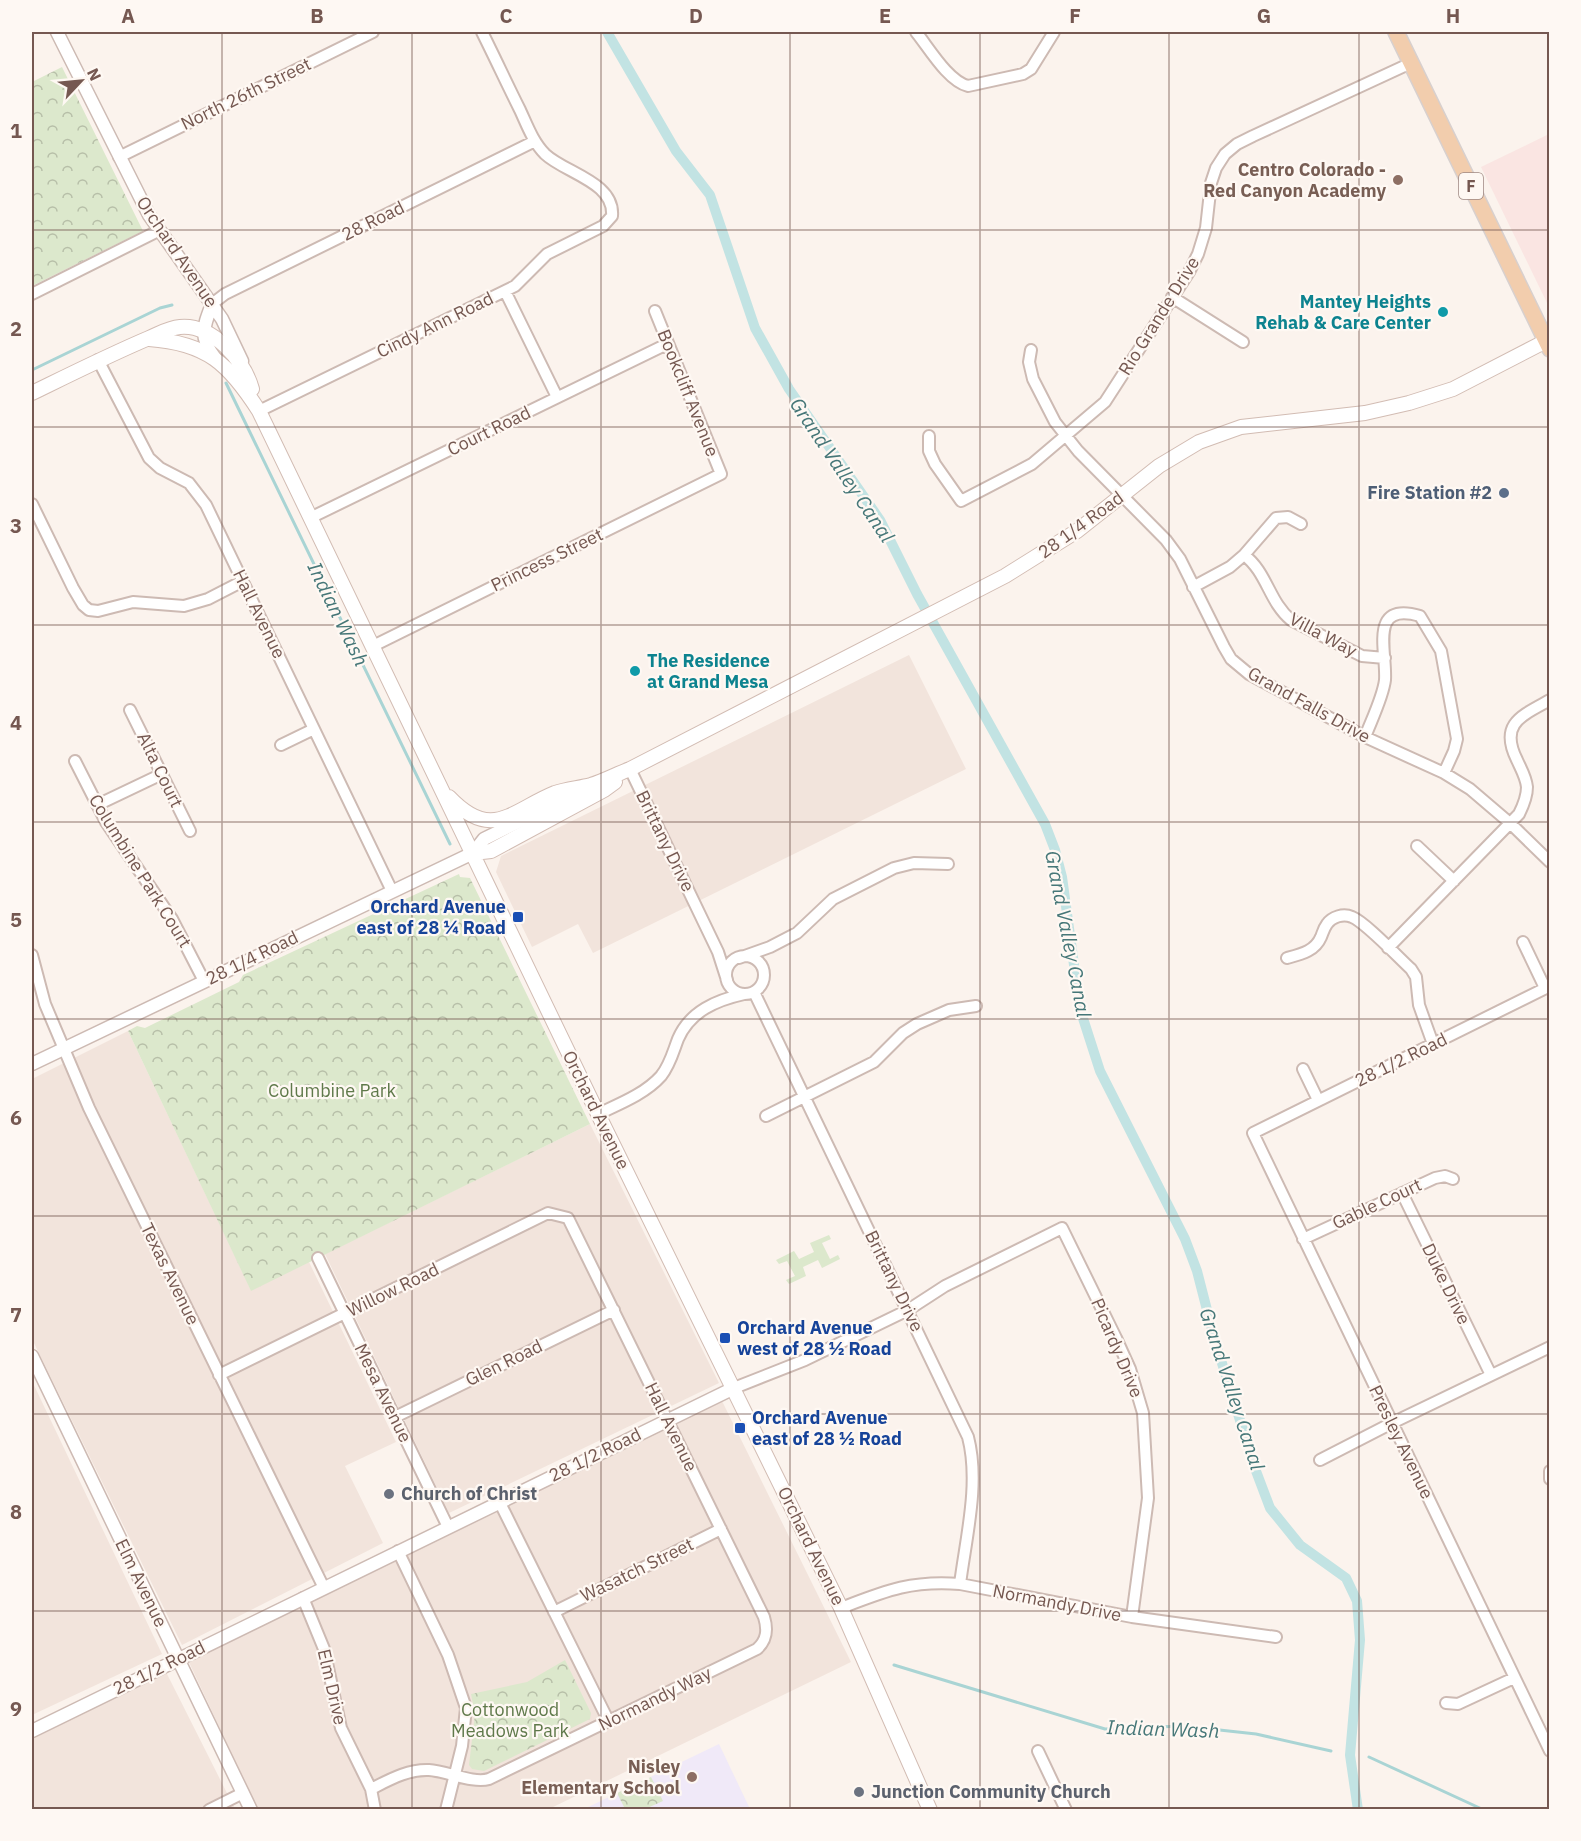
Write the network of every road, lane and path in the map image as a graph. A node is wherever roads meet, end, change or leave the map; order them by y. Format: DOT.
graph roads {
  1 [pos="57,32"];
  2 [pos="373,32"];
  3 [pos="482,32"];
  4 [pos="916,32"];
  5 [pos="1054,32"];
  6 [pos="1396,32"];
  7 [pos="1411,63"];
  8 [pos="535,141"];
  9 [pos="119,157"];
  10 [pos="158,231"];
  11 [pos="505,291"];
  12 [pos="32,294"];
  13 [pos="1172,297"];
  14 [pos="212,304"];
  15 [pos="655,310"];
  16 [pos="203,330"];
  17 [pos="149,339"];
  18 [pos="1243,342"];
  19 [pos="1548,343"];
  20 [pos="667,344"];
  21 [pos="1031,350"];
  22 [pos="216,359"];
  23 [pos="98,360"];
  24 [pos="250,382"];
  25 [pos="32,393"];
  26 [pos="557,397"];
  27 [pos="259,411"];
  28 [pos="929,435"];
  29 [pos="1066,436"];
  30 [pos="721,474"];
  31 [pos="1123,495"];
  32 [pos="32,504"];
  33 [pos="310,518"];
  34 [pos="1301,524"];
  35 [pos="1244,555"];
  36 [pos="243,581"];
  37 [pos="1193,587"];
  38 [pos="373,646"];
  39 [pos="1385,658"];
  40 [pos="1550,700"];
  41 [pos="130,710"];
  42 [pos="314,729"];
  43 [pos="1365,737"];
  44 [pos="281,745"];
  45 [pos="75,761"];
  46 [pos="630,769"];
  47 [pos="1444,773"];
  48 [pos="162,774"];
  49 [pos="438,782"];
  50 [pos="594,784"];
  51 [pos="97,805"];
  52 [pos="1511,824"];
  53 [pos="190,831"];
  54 [pos="1417,846"];
  55 [pos="472,853"];
  56 [pos="1550,862"];
  57 [pos="948,864"];
  58 [pos="1454,881"];
  59 [pos="392,891"];
  60 [pos="1523,942"];
  61 [pos="1388,948"];
  62 [pos="32,955"];
  63 [pos="739,958"];
  64 [pos="1287,958"];
  65 [pos="727,980"];
  66 [pos="204,981"];
  67 [pos="1547,987"];
  68 [pos="749,993"];
  69 [pos="976,1006"];
  70 [pos="1433,1044"];
  71 [pos="63,1049"];
  72 [pos="32,1064"];
  73 [pos="1303,1069"];
  74 [pos="805,1098"];
  75 [pos="1318,1100"];
  76 [pos="598,1114"];
  77 [pos="766,1116"];
  78 [pos="1253,1133"];
  79 [pos="1453,1179"];
  80 [pos="1402,1193"];
  81 [pos="568,1218"];
  82 [pos="1062,1228"];
  83 [pos="1303,1239"];
  84 [pos="318,1258"];
  85 [pos="614,1310"];
  86 [pos="908,1310"];
  87 [pos="345,1314"];
  88 [pos="1550,1347"];
  89 [pos="32,1356"];
  90 [pos="219,1375"];
  91 [pos="1491,1375"];
  92 [pos="734,1388"];
  93 [pos="395,1417"];
  94 [pos="668,1419"];
  95 [pos="1392,1423"];
  96 [pos="1320,1460"];
  97 [pos="499,1501"];
  98 [pos="448,1527"];
  99 [pos="721,1529"];
  100 [pos="398,1551"];
  101 [pos="960,1584"];
  102 [pos="324,1588"];
  103 [pos="303,1598"];
  104 [pos="842,1608"];
  105 [pos="554,1612"];
  106 [pos="1132,1617"];
  107 [pos="1276,1637"];
  108 [pos="766,1638"];
  109 [pos="178,1659"];
  110 [pos="1514,1678"];
  111 [pos="1446,1703"];
  112 [pos="609,1722"];
  113 [pos="32,1731"];
  114 [pos="1548,1746"];
  115 [pos="1038,1751"];
  116 [pos="454,1774"];
  117 [pos="371,1789"];
  118 [pos="243,1793"];
  119 [pos="209,1809"];
  120 [pos="251,1809"];
  121 [pos="375,1809"];
  122 [pos="446,1809"];
  123 [pos="930,1809"];
  124 [pos="1066,1809"];
  1 -- 9 [label="street, Orchard Avenue"];
  2 -- 9 [label="street, North 26th Street"];
  3 -- 8 [label="street"];
  4 -- 5 [label="street"];
  6 -- 7 [label="main road, F"];
  7 -- 13 [label="street, Rio Grande Drive"];
  7 -- 19 [label="main road, F"];
  8 -- 11 [label="street, Cindy Ann Road"];
  8 -- 14 [label="street, 28 Road"];
  9 -- 10 [label="street, Orchard Avenue"];
  10 -- 12 [label="street"];
  10 -- 14 [label="street, Orchard Avenue"];
  11 -- 26 [label="street"];
  11 -- 27 [label="street, Cindy Ann Road"];
  13 -- 18 [label="street"];
  13 -- 29 [label="street, Rio Grande Drive"];
  14 -- 16 [label="street"];
  14 -- 24 [label="street, Orchard Avenue"];
  15 -- 20 [label="street, Bookcliff Avenue"];
  16 -- 17 [label="main road"];
  16 -- 22 [label="street, Orchard Avenue"];
  16 -- 24 [label="main road"];
  17 -- 22 [label="main road"];
  17 -- 23 [label="main road"];
  19 -- 31 [label="main road, 28 1/4 Road"];
  20 -- 26 [label="street, Court Road"];
  20 -- 30 [label="street, Bookcliff Avenue"];
  21 -- 29 [label="street, Grand Falls Drive"];
  22 -- 27 [label="main road, Orchard Avenue"];
  23 -- 25 [label="main road"];
  23 -- 36 [label="street, Hall Avenue"];
  24 -- 27 [label="main road, Orchard Avenue"];
  26 -- 33 [label="street, Court Road"];
  27 -- 33 [label="main road, Orchard Avenue"];
  28 -- 29 [label="street, Rio Grande Drive"];
  29 -- 31 [label="street, Grand Falls Drive"];
  30 -- 38 [label="street, Princess Street"];
  31 -- 37 [label="street, Grand Falls Drive"];
  31 -- 46 [label="main road, 28 1/4 Road"];
  32 -- 36 [label="street"];
  33 -- 38 [label="main road, Orchard Avenue"];
  34 -- 35 [label="street"];
  35 -- 37 [label="street"];
  35 -- 39 [label="street, Villa Way"];
  36 -- 42 [label="street, Hall Avenue"];
  37 -- 43 [label="street, Grand Falls Drive"];
  38 -- 49 [label="main road, Orchard Avenue"];
  39 -- 43 [label="street"];
  39 -- 47 [label="street"];
  40 -- 52 [label="street"];
  41 -- 48 [label="street, Alta Court"];
  42 -- 44 [label="street"];
  42 -- 59 [label="street, Hall Avenue"];
  43 -- 47 [label="street, Grand Falls Drive"];
  45 -- 51 [label="street, Columbine Park Court"];
  46 -- 50 [label="main road, 28 1/4 Road"];
  46 -- 55 [label="main road, 28 1/4 Road"];
  46 -- 65 [label="street, Brittany Drive"];
  47 -- 52 [label="street, Grand Falls Drive"];
  48 -- 51 [label="street"];
  48 -- 53 [label="street, Alta Court"];
  49 -- 50 [label="main road"];
  49 -- 55 [label="main road, Orchard Avenue"];
  50 -- 55 [label="street, 28 1/4 Road"];
  51 -- 66 [label="street, Columbine Park Court"];
  52 -- 56 [label="street, Grand Falls Drive"];
  52 -- 58 [label="street"];
  54 -- 58 [label="street"];
  55 -- 59 [label="street, 28 1/4 Road"];
  55 -- 76 [label="main road, Orchard Avenue"];
  57 -- 63 [label="street"];
  58 -- 61 [label="street"];
  59 -- 66 [label="street, 28 1/4 Road"];
  60 -- 67 [label="street"];
  61 -- 64 [label="street"];
  61 -- 70 [label="street"];
  62 -- 71 [label="street, Texas Avenue"];
  63 -- 65 [label="street"];
  63 -- 68 [label="street"];
  65 -- 68 [label="street"];
  66 -- 71 [label="street, 28 1/4 Road"];
  67 -- 70 [label="street, 28 1/2 Road"];
  68 -- 74 [label="street, Brittany Drive"];
  68 -- 76 [label="street"];
  69 -- 74 [label="street"];
  70 -- 75 [label="street, 28 1/2 Road"];
  71 -- 72 [label="street, 28 1/4 Road"];
  71 -- 90 [label="street, Texas Avenue"];
  73 -- 75 [label="street"];
  74 -- 77 [label="street"];
  74 -- 86 [label="street, Brittany Drive"];
  75 -- 78 [label="street, 28 1/2 Road"];
  76 -- 92 [label="main road, Orchard Avenue"];
  78 -- 83 [label="street, Presley Avenue"];
  79 -- 80 [label="street, Gable Court"];
  80 -- 83 [label="street, Gable Court"];
  80 -- 91 [label="street, Duke Drive"];
  81 -- 85 [label="street, Hall Avenue"];
  81 -- 87 [label="street, Willow Road"];
  82 -- 86 [label="street, 28 1/2 Road"];
  82 -- 106 [label="street, Picardy Drive"];
  83 -- 95 [label="street, Presley Avenue"];
  84 -- 87 [label="street, Mesa Avenue"];
  85 -- 93 [label="street, Glen Road"];
  85 -- 94 [label="street, Hall Avenue"];
  86 -- 92 [label="street, 28 1/2 Road"];
  86 -- 101 [label="street, Brittany Drive"];
  87 -- 90 [label="street, Willow Road"];
  87 -- 93 [label="street, Mesa Avenue"];
  88 -- 91 [label="street"];
  89 -- 109 [label="street, Elm Avenue"];
  90 -- 102 [label="street, Texas Avenue"];
  91 -- 95 [label="street"];
  92 -- 94 [label="street, 28 1/2 Road"];
  92 -- 104 [label="main road, Orchard Avenue"];
  93 -- 98 [label="street, Mesa Avenue"];
  94 -- 97 [label="street, 28 1/2 Road"];
  94 -- 99 [label="street, Hall Avenue"];
  95 -- 96 [label="street"];
  95 -- 110 [label="street, Presley Avenue"];
  97 -- 98 [label="street, 28 1/2 Road"];
  97 -- 105 [label="street"];
  98 -- 100 [label="street, 28 1/2 Road"];
  99 -- 105 [label="street, Wasatch Street"];
  99 -- 108 [label="street, Hall Avenue"];
  100 -- 102 [label="street, 28 1/2 Road"];
  100 -- 116 [label="street"];
  101 -- 104 [label="street, Normandy Drive"];
  101 -- 106 [label="street, Normandy Drive"];
  102 -- 103 [label="street, 28 1/2 Road"];
  103 -- 109 [label="street, 28 1/2 Road"];
  103 -- 117 [label="street, Elm Drive"];
  104 -- 123 [label="main road, Orchard Avenue"];
  105 -- 112 [label="street"];
  106 -- 107 [label="street, Normandy Drive"];
  108 -- 112 [label="street, Normandy Way"];
  109 -- 113 [label="street, 28 1/2 Road"];
  109 -- 118 [label="street, Elm Avenue"];
  110 -- 111 [label="street"];
  110 -- 114 [label="street, Presley Avenue"];
  112 -- 116 [label="street, Normandy Way"];
  115 -- 124 [label="street"];
  116 -- 117 [label="street, Normandy Way"];
  116 -- 122 [label="street"];
  117 -- 121 [label="street, Elm Drive"];
  118 -- 119 [label="street"];
  118 -- 120 [label="street, Elm Avenue"];
}
